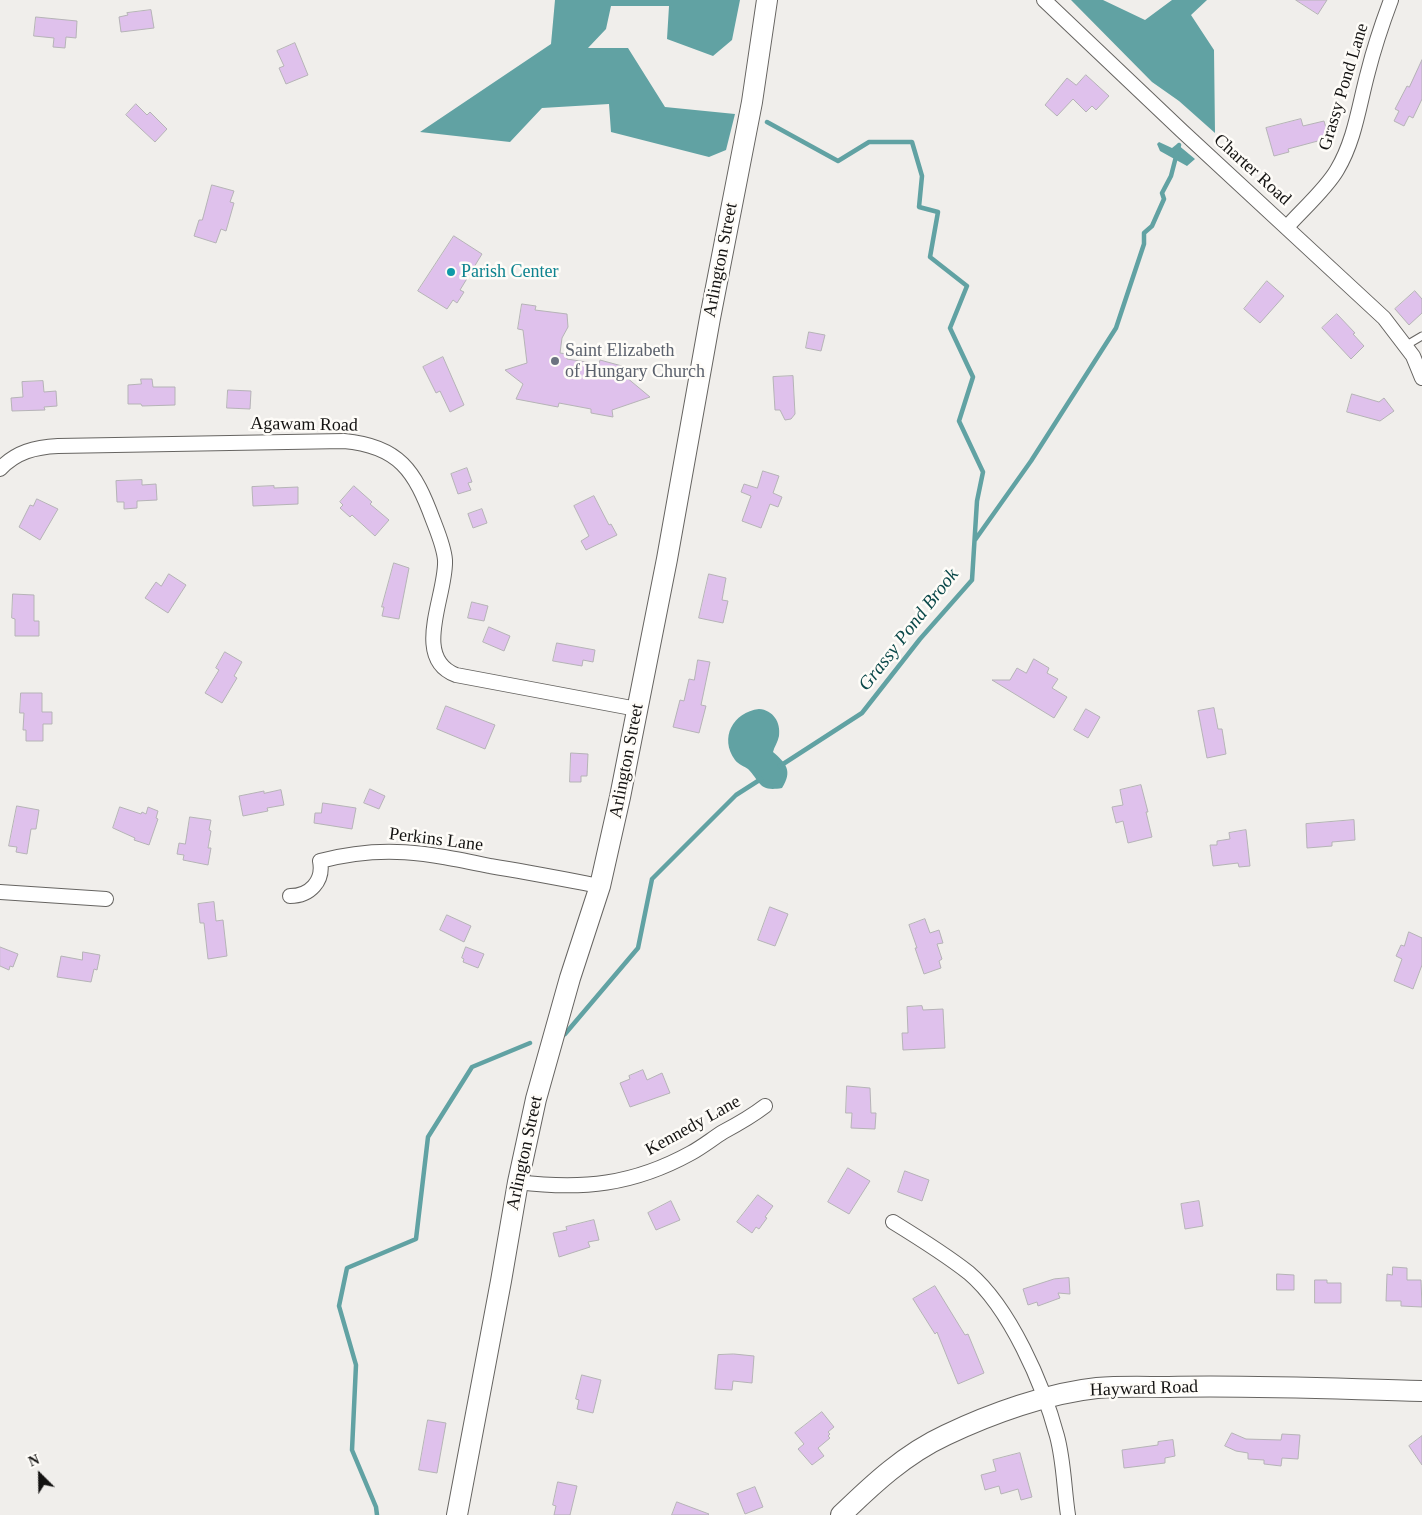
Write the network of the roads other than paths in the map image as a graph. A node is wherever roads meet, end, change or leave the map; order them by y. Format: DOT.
graph roads {
  1 [pos="767,0"];
  2 [pos="1044,0"];
  3 [pos="1391,0"];
  4 [pos="1287,227"];
  5 [pos="1422,336"];
  6 [pos="1405,346"];
  7 [pos="1422,378"];
  8 [pos="0,469"];
  9 [pos="637,709"];
  10 [pos="600,886"];
  11 [pos="0,892"];
  12 [pos="290,896"];
  13 [pos="106,899"];
  14 [pos="766,1106"];
  15 [pos="518,1182"];
  16 [pos="893,1222"];
  17 [pos="1422,1391"];
  18 [pos="1045,1398"];
  19 [pos="457,1515"];
  20 [pos="841,1515"];
  21 [pos="1068,1515"];
  1 -- 9 [label="street, Arlington Street"];
  2 -- 4 [label="street, Charter Road"];
  3 -- 4 [label="street, Grassy Pond Lane"];
  4 -- 6 [label="street, Charter Road"];
  5 -- 6 [label="lane"];
  6 -- 7 [label="street, Charter Road"];
  8 -- 9 [label="street, Agawam Road"];
  9 -- 10 [label="street, Arlington Street"];
  10 -- 12 [label="street, Perkins Lane"];
  10 -- 15 [label="street, Arlington Street"];
  11 -- 13 [label="street"];
  14 -- 15 [label="street, Kennedy Lane"];
  15 -- 19 [label="street, Arlington Street"];
  16 -- 18 [label="street"];
  17 -- 18 [label="street, Hayward Road"];
  18 -- 20 [label="street, Hayward Road"];
  18 -- 21 [label="street"];
}
